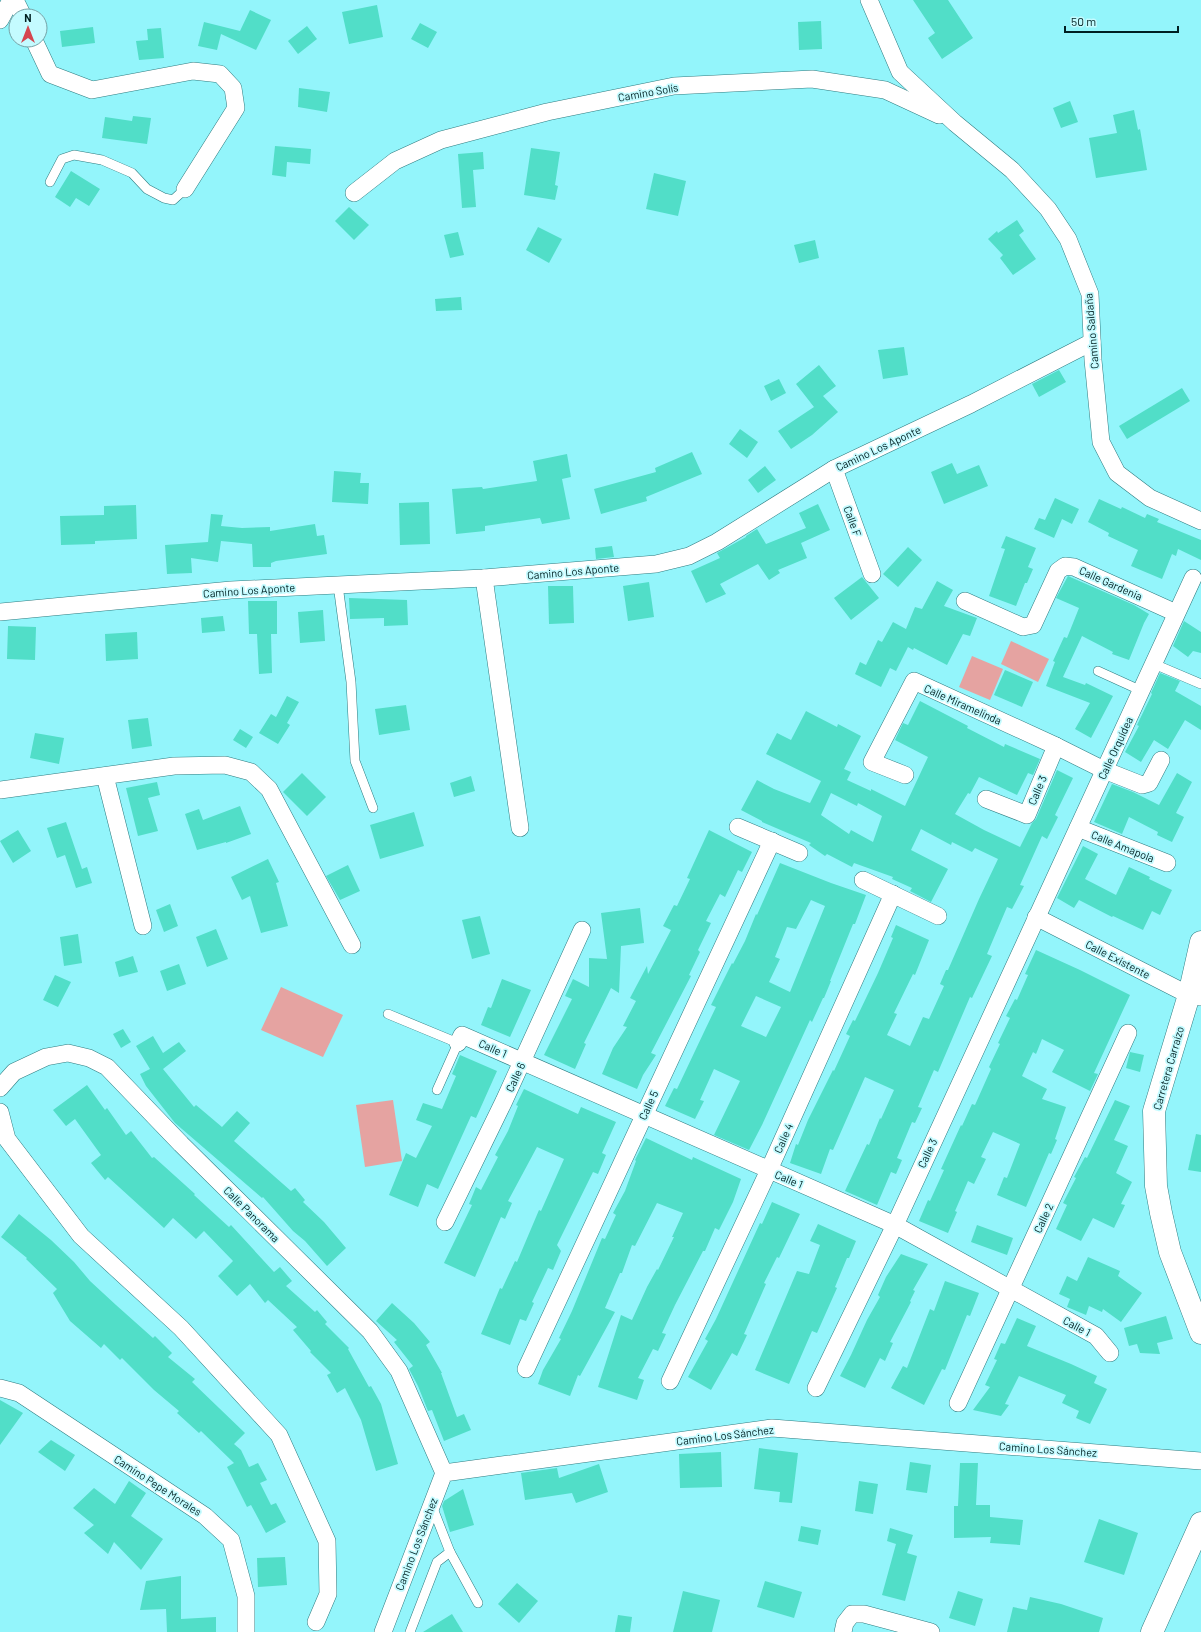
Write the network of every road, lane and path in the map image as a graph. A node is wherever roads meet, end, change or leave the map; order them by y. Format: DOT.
graph roads {
  1 [pos="11,0"];
  2 [pos="869,0"];
  3 [pos="0,20"];
  4 [pos="38,48"];
  5 [pos="955,123"];
  6 [pos="50,182"];
  7 [pos="184,189"];
  8 [pos="354,193"];
  9 [pos="1092,342"];
  10 [pos="834,469"];
  11 [pos="1201,521"];
  12 [pos="872,574"];
  13 [pos="484,578"];
  14 [pos="1193,578"];
  15 [pos="338,585"];
  16 [pos="965,601"];
  17 [pos="0,612"];
  18 [pos="1176,613"];
  19 [pos="1154,664"];
  20 [pos="1098,671"];
  21 [pos="1201,684"];
  22 [pos="1142,690"];
  23 [pos="1056,746"];
  24 [pos="1161,760"];
  25 [pos="1104,770"];
  26 [pos="105,776"];
  27 [pos="905,776"];
  28 [pos="0,790"];
  29 [pos="986,799"];
  30 [pos="373,808"];
  31 [pos="738,827"];
  32 [pos="520,828"];
  33 [pos="1078,828"];
  34 [pos="772,841"];
  35 [pos="799,853"];
  36 [pos="1167,863"];
  37 [pos="863,880"];
  38 [pos="893,894"];
  39 [pos="938,916"];
  40 [pos="1036,917"];
  41 [pos="143,926"];
  42 [pos="582,930"];
  43 [pos="1201,942"];
  44 [pos="352,945"];
  45 [pos="1195,996"];
  46 [pos="388,1014"];
  47 [pos="1128,1032"];
  48 [pos="458,1043"];
  49 [pos="522,1061"];
  50 [pos="0,1088"];
  51 [pos="437,1090"];
  52 [pos="0,1112"];
  53 [pos="644,1115"];
  54 [pos="769,1170"];
  55 [pos="445,1222"];
  56 [pos="895,1225"];
  57 [pos="1011,1288"];
  58 [pos="1201,1333"];
  59 [pos="1110,1353"];
  60 [pos="526,1369"];
  61 [pos="670,1381"];
  62 [pos="0,1388"];
  63 [pos="816,1388"];
  64 [pos="958,1403"];
  65 [pos="1201,1461"];
  66 [pos="444,1473"];
  67 [pos="432,1504"];
  68 [pos="1201,1523"];
  69 [pos="450,1552"];
  70 [pos="478,1603"];
  71 [pos="316,1622"];
  72 [pos="246,1632"];
  73 [pos="383,1632"];
  74 [pos="410,1632"];
  75 [pos="843,1632"];
  76 [pos="931,1632"];
  77 [pos="1152,1632"];
  1 -- 3 [label="street"];
  2 -- 5 [label="street, Camino Saldaña"];
  4 -- 7 [label="street"];
  5 -- 8 [label="street, Camino Solís"];
  5 -- 9 [label="street, Camino Saldaña"];
  6 -- 7 [label="lane"];
  9 -- 10 [label="street, Camino Los Aponte"];
  9 -- 11 [label="street, Camino Saldaña"];
  10 -- 12 [label="street, Calle F"];
  10 -- 13 [label="street, Camino Los Aponte"];
  13 -- 15 [label="street, Camino Los Aponte"];
  13 -- 32 [label="street"];
  14 -- 18 [label="street, Calle Orquídea"];
  15 -- 17 [label="street, Camino Los Aponte"];
  15 -- 30 [label="lane"];
  16 -- 18 [label="street, Calle Gardenia"];
  18 -- 19 [label="street, Calle Orquídea"];
  19 -- 21 [label="lane"];
  19 -- 22 [label="street, Calle Orquídea"];
  20 -- 22 [label="lane"];
  22 -- 25 [label="street, Calle Orquídea"];
  23 -- 25 [label="street, Calle Miramelinda"];
  23 -- 27 [label="street, Calle Miramelinda"];
  23 -- 29 [label="street, Calle 3"];
  24 -- 25 [label="street, Calle Miramelinda"];
  25 -- 33 [label="street, Calle Orquídea"];
  26 -- 28 [label="street"];
  26 -- 41 [label="street"];
  26 -- 44 [label="street"];
  31 -- 34 [label="street"];
  33 -- 36 [label="street, Calle Amapola"];
  33 -- 40 [label="street, Calle Orquídea"];
  34 -- 35 [label="street"];
  34 -- 53 [label="street, Calle 5"];
  37 -- 38 [label="street"];
  38 -- 39 [label="street"];
  38 -- 54 [label="street, Calle 4"];
  40 -- 45 [label="street, Calle Existente"];
  40 -- 56 [label="street, Calle 3"];
  42 -- 49 [label="street, Calle 6"];
  43 -- 45 [label="street, Carretera Carraízo"];
  45 -- 58 [label="street, Carretera Carraízo"];
  46 -- 48 [label="lane"];
  47 -- 57 [label="street, Calle 2"];
  48 -- 49 [label="street, Calle 1"];
  48 -- 51 [label="lane"];
  49 -- 53 [label="street, Calle 1"];
  49 -- 55 [label="street, Calle 6"];
  50 -- 66 [label="street, Calle Panorama"];
  52 -- 71 [label="street"];
  53 -- 54 [label="street, Calle 1"];
  53 -- 60 [label="street, Calle 5"];
  54 -- 56 [label="street, Calle 1"];
  54 -- 61 [label="street, Calle 4"];
  56 -- 57 [label="street, Calle 1"];
  56 -- 63 [label="street, Calle 3"];
  57 -- 59 [label="street, Calle 1"];
  57 -- 64 [label="street, Calle 2"];
  62 -- 72 [label="street, Camino Pepe Morales"];
  65 -- 66 [label="street, Camino Los Sánchez"];
  66 -- 67 [label="street, Camino Los Sánchez"];
  67 -- 69 [label="lane"];
  67 -- 73 [label="street, Camino Los Sánchez"];
  68 -- 77 [label="street"];
  69 -- 70 [label="lane"];
  69 -- 74 [label="lane"];
  75 -- 76 [label="street"];
}
